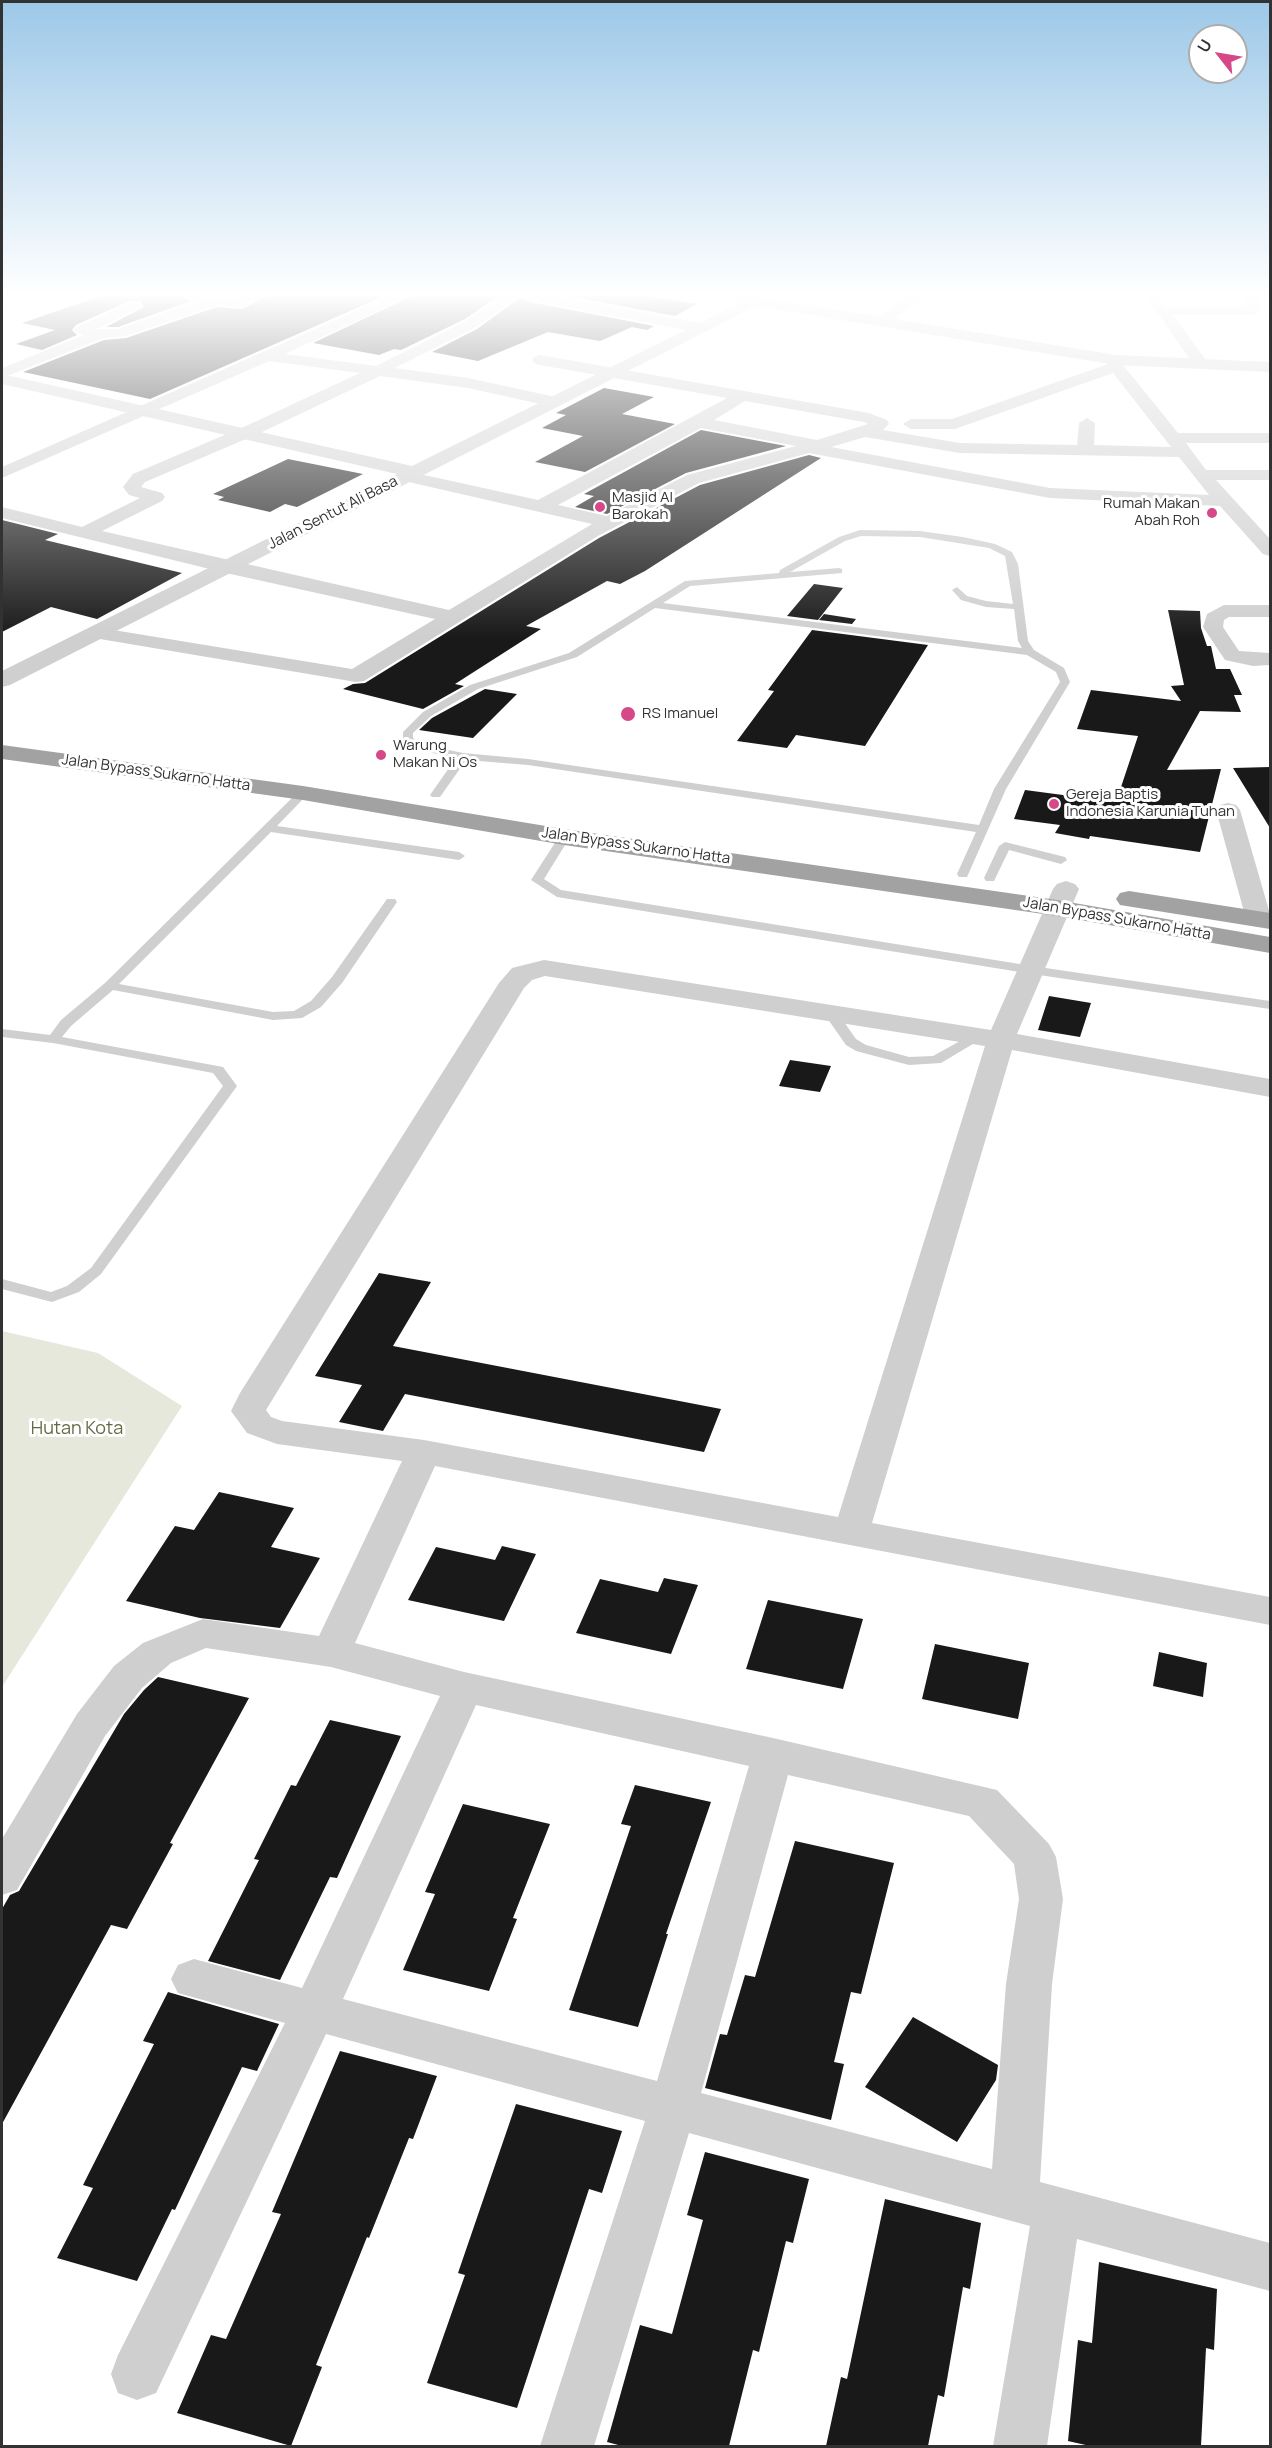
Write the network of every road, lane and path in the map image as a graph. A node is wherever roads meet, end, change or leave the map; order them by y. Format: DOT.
graph roads {
  1 [pos="140,410"];
  2 [pos="294,410"];
  3 [pos="538,410"];
  4 [pos="718,410"];
  5 [pos="823,410"];
  6 [pos="991,410"];
  7 [pos="1152,410"];
  8 [pos="143,411"];
  9 [pos="880,421"];
  10 [pos="699,422"];
  11 [pos="1087,423"];
  12 [pos="865,432"];
  13 [pos="243,434"];
  14 [pos="1270,438"];
  15 [pos="1178,445"];
  16 [pos="812,446"];
  17 [pos="1085,451"];
  18 [pos="2,473"];
  19 [pos="410,474"];
  20 [pos="1270,474"];
  21 [pos="1202,475"];
  22 [pos="1226,501"];
  23 [pos="540,507"];
  24 [pos="2,513"];
  25 [pos="609,522"];
  26 [pos="84,533"];
  27 [pos="1270,550"];
  28 [pos="226,567"];
  29 [pos="839,571"];
  30 [pos="777,575"];
  31 [pos="957,590"];
  32 [pos="655,605"];
  33 [pos="1019,607"];
  34 [pos="1270,611"];
  35 [pos="453,617"];
  36 [pos="94,633"];
  37 [pos="1030,652"];
  38 [pos="1270,659"];
  39 [pos="6,674"];
  40 [pos="2,737"];
  41 [pos="2,752"];
  42 [pos="463,756"];
  43 [pos="303,793"];
  44 [pos="436,795"];
  45 [pos="1228,810"];
  46 [pos="270,828"];
  47 [pos="982,830"];
  48 [pos="564,837"];
  49 [pos="694,844"];
  50 [pos="459,856"];
  51 [pos="793,859"];
  52 [pos="1061,860"];
  53 [pos="963,874"];
  54 [pos="990,878"];
  55 [pos="1061,899"];
  56 [pos="391,902"];
  57 [pos="1265,920"];
  58 [pos="1270,945"];
  59 [pos="1032,970"];
  60 [pos="110,986"];
  61 [pos="1270,1005"];
  62 [pos="2,1033"];
  63 [pos="53,1039"];
  64 [pos="988,1039"];
  65 [pos="1270,1088"];
  66 [pos="2,1284"];
  67 [pos="424,1452"];
  68 [pos="851,1533"];
  69 [pos="1270,1611"];
  70 [pos="331,1652"];
  71 [pos="464,1687"];
  72 [pos="773,1754"];
  73 [pos="2,1877"];
  74 [pos="194,1979"];
  75 [pos="314,2012"];
  76 [pos="674,2106"];
  77 [pos="1036,2205"];
  78 [pos="1270,2267"];
  79 [pos="137,2374"];
  80 [pos="567,2446"];
  81 [pos="1020,2446"];
  1 -- 8 [label="street"];
  2 -- 13 [label="street"];
  3 -- 19 [label="street, Jalan Sentut Ali Basa"];
  4 -- 10 [label="street"];
  5 -- 9 [label="street"];
  6 -- 9 [label="street"];
  7 -- 15 [label="street"];
  8 -- 13 [label="street"];
  8 -- 18 [label="street"];
  9 -- 12 [label="street"];
  10 -- 16 [label="street"];
  10 -- 23 [label="street"];
  11 -- 17 [label="street"];
  12 -- 16 [label="street"];
  12 -- 17 [label="street"];
  13 -- 19 [label="street"];
  13 -- 26 [label="street"];
  14 -- 15 [label="street"];
  15 -- 17 [label="street"];
  15 -- 21 [label="street"];
  16 -- 22 [label="street"];
  16 -- 25 [label="street"];
  19 -- 23 [label="street"];
  19 -- 28 [label="street, Jalan Sentut Ali Basa"];
  20 -- 21 [label="street"];
  21 -- 22 [label="street"];
  22 -- 27 [label="street"];
  23 -- 25 [label="street"];
  24 -- 26 [label="street"];
  25 -- 35 [label="street"];
  26 -- 28 [label="street"];
  28 -- 35 [label="street"];
  28 -- 36 [label="street, Jalan Sentut Ali Basa"];
  29 -- 30 [label="lane"];
  30 -- 32 [label="lane"];
  30 -- 33 [label="lane"];
  31 -- 33 [label="lane"];
  32 -- 37 [label="lane"];
  32 -- 42 [label="lane"];
  33 -- 37 [label="lane"];
  34 -- 38 [label="street"];
  35 -- 36 [label="street"];
  36 -- 39 [label="street, Jalan Sentut Ali Basa"];
  37 -- 47 [label="lane"];
  40 -- 44 [label="highway, Jalan Bypass Sukarno Hatta"];
  41 -- 43 [label="highway, Jalan Bypass Sukarno Hatta"];
  42 -- 44 [label="lane"];
  42 -- 47 [label="lane"];
  43 -- 46 [label="lane"];
  43 -- 48 [label="highway, Jalan Bypass Sukarno Hatta"];
  44 -- 49 [label="highway, Jalan Bypass Sukarno Hatta"];
  45 -- 57 [label="street"];
  46 -- 50 [label="lane"];
  46 -- 60 [label="lane"];
  47 -- 53 [label="lane"];
  48 -- 49 [label="highway, Jalan Bypass Sukarno Hatta"];
  48 -- 59 [label="lane"];
  49 -- 51 [label="highway, Jalan Bypass Sukarno Hatta"];
  51 -- 53 [label="highway, Jalan Bypass Sukarno Hatta"];
  51 -- 55 [label="highway, Jalan Bypass Sukarno Hatta"];
  52 -- 54 [label="lane"];
  53 -- 54 [label="highway, Jalan Bypass Sukarno Hatta"];
  54 -- 55 [label="highway, Jalan Bypass Sukarno Hatta"];
  55 -- 57 [label="highway, Jalan Bypass Sukarno Hatta"];
  55 -- 58 [label="highway, Jalan Bypass Sukarno Hatta"];
  55 -- 59 [label="street"];
  56 -- 60 [label="lane"];
  59 -- 61 [label="lane"];
  59 -- 64 [label="street"];
  60 -- 63 [label="lane"];
  62 -- 63 [label="lane"];
  63 -- 66 [label="lane"];
  64 -- 65 [label="street"];
  64 -- 67 [label="street"];
  64 -- 68 [label="street"];
  67 -- 68 [label="street"];
  67 -- 70 [label="street"];
  68 -- 69 [label="street"];
  70 -- 71 [label="street"];
  70 -- 73 [label="street"];
  71 -- 72 [label="street"];
  71 -- 75 [label="street"];
  72 -- 76 [label="street"];
  72 -- 77 [label="street"];
  74 -- 75 [label="street"];
  75 -- 76 [label="street"];
  75 -- 79 [label="street"];
  76 -- 77 [label="street"];
  76 -- 80 [label="street"];
  77 -- 78 [label="street"];
  77 -- 81 [label="street"];
}
